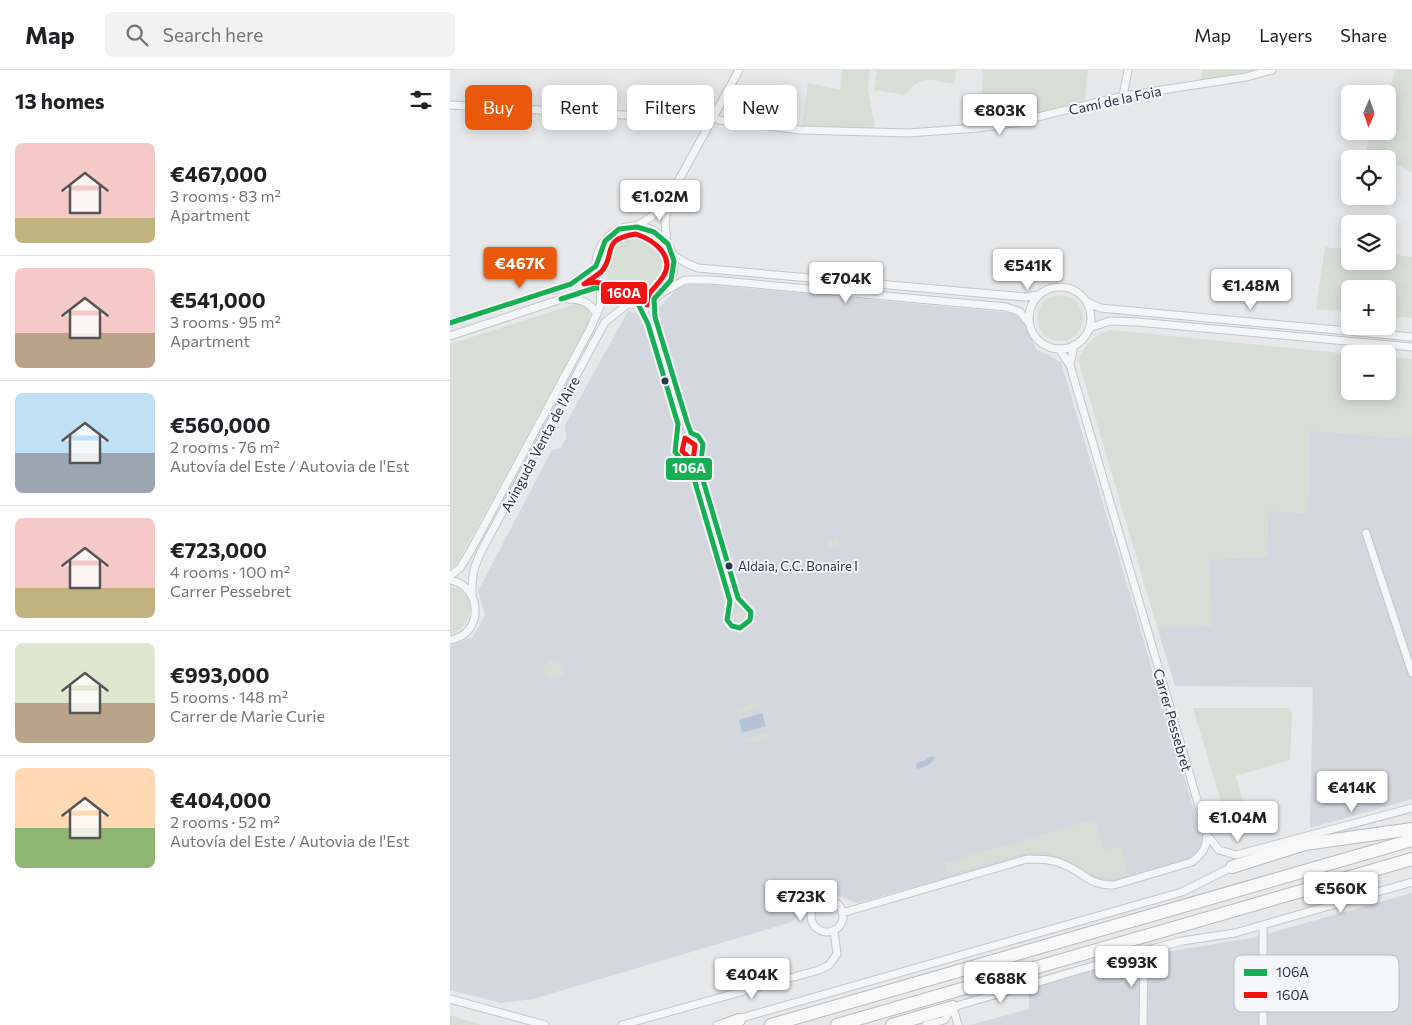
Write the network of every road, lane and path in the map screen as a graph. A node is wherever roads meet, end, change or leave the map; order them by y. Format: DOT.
graph roads {
  1 [pos="739,70"];
  2 [pos="1128,70"];
  3 [pos="1272,70"];
  4 [pos="1123,96"];
  5 [pos="450,106"];
  6 [pos="627,115"];
  7 [pos="718,120"];
  8 [pos="669,198"];
  9 [pos="638,225"];
  10 [pos="668,242"];
  11 [pos="673,254"];
  12 [pos="596,266"];
  13 [pos="602,287"];
  14 [pos="665,291"];
  15 [pos="1039,294"];
  16 [pos="560,299"];
  17 [pos="1086,302"];
  18 [pos="628,304"];
  19 [pos="597,314"];
  20 [pos="450,323"];
  21 [pos="1029,323"];
  22 [pos="1089,328"];
  23 [pos="450,336"];
  24 [pos="1412,337"];
  25 [pos="1074,345"];
  26 [pos="1412,347"];
  27 [pos="1059,349"];
  28 [pos="1070,365"];
  29 [pos="1366,533"];
  30 [pos="450,576"];
  31 [pos="450,580"];
  32 [pos="472,595"];
  33 [pos="450,640"];
  34 [pos="1412,673"];
  35 [pos="1412,808"];
  36 [pos="1412,829"];
  37 [pos="1207,834"];
  38 [pos="1412,840"];
  39 [pos="1270,848"];
  40 [pos="1412,859"];
  41 [pos="1232,867"];
  42 [pos="1412,882"];
  43 [pos="842,913"];
  44 [pos="1264,925"];
  45 [pos="834,930"];
  46 [pos="1144,951"];
  47 [pos="1264,955"];
  48 [pos="950,993"];
  49 [pos="450,999"];
  50 [pos="953,1007"];
  51 [pos="1263,1012"];
  52 [pos="739,1020"];
  53 [pos="545,1025"];
  54 [pos="622,1025"];
  55 [pos="718,1025"];
  56 [pos="726,1025"];
  57 [pos="771,1025"];
  58 [pos="837,1025"];
  59 [pos="862,1025"];
  60 [pos="892,1025"];
  61 [pos="926,1025"];
  62 [pos="958,1025"];
  63 [pos="1143,1025"];
  64 [pos="1263,1025"];
  1 -- 8 [label="street"];
  2 -- 4 [label="street"];
  3 -- 4 [label="street, Camí de la Foia"];
  4 -- 7 [label="street, Camí de la Foia"];
  5 -- 6 [label="street"];
  8 -- 9 [label="street"];
  8 -- 10 [label="street"];
  9 -- 10 [label="street"];
  9 -- 12 [label="street"];
  10 -- 11 [label="street"];
  11 -- 14 [label="street"];
  11 -- 15 [label="street"];
  12 -- 13 [label="street"];
  12 -- 20 [label="street"];
  13 -- 16 [label="street"];
  13 -- 18 [label="street"];
  13 -- 19 [label="street, Avinguda Venta de l'Aire"];
  14 -- 18 [label="street"];
  14 -- 21 [label="street"];
  15 -- 17 [label="street"];
  15 -- 21 [label="street"];
  16 -- 19 [label="street"];
  16 -- 23 [label="street"];
  17 -- 22 [label="street"];
  17 -- 24 [label="street"];
  18 -- 32 [label="street, Avinguda Venta de l'Aire"];
  19 -- 30 [label="street, Avinguda Venta de l'Aire"];
  21 -- 27 [label="street"];
  22 -- 25 [label="street"];
  22 -- 26 [label="street"];
  25 -- 27 [label="street"];
  25 -- 28 [label="street, Carrer Pessebret"];
  27 -- 28 [label="street, Carrer Pessebret"];
  28 -- 37 [label="street, Carrer Pessebret"];
  29 -- 34 [label="street"];
  31 -- 32 [label="street"];
  32 -- 33 [label="street, Avinguda Venta de l'Aire"];
  35 -- 39 [label="street"];
  36 -- 41 [label="highway"];
  37 -- 39 [label="street"];
  37 -- 43 [label="street"];
  38 -- 57 [label="highway"];
  39 -- 41 [label="street"];
  40 -- 48 [label="highway"];
  41 -- 52 [label="street"];
  42 -- 44 [label="street"];
  43 -- 45 [label="street"];
  43 -- 45 [label="street"];
  44 -- 46 [label="street"];
  44 -- 47 [label="street"];
  45 -- 54 [label="street"];
  46 -- 50 [label="street"];
  46 -- 63 [label="street"];
  48 -- 58 [label="highway"];
  48 -- 59 [label="highway"];
  49 -- 53 [label="street"];
  50 -- 60 [label="highway"];
  50 -- 61 [label="street"];
  50 -- 62 [label="street"];
  51 -- 64 [label="street"];
  52 -- 55 [label="street"];
  52 -- 56 [label="highway"];
}
